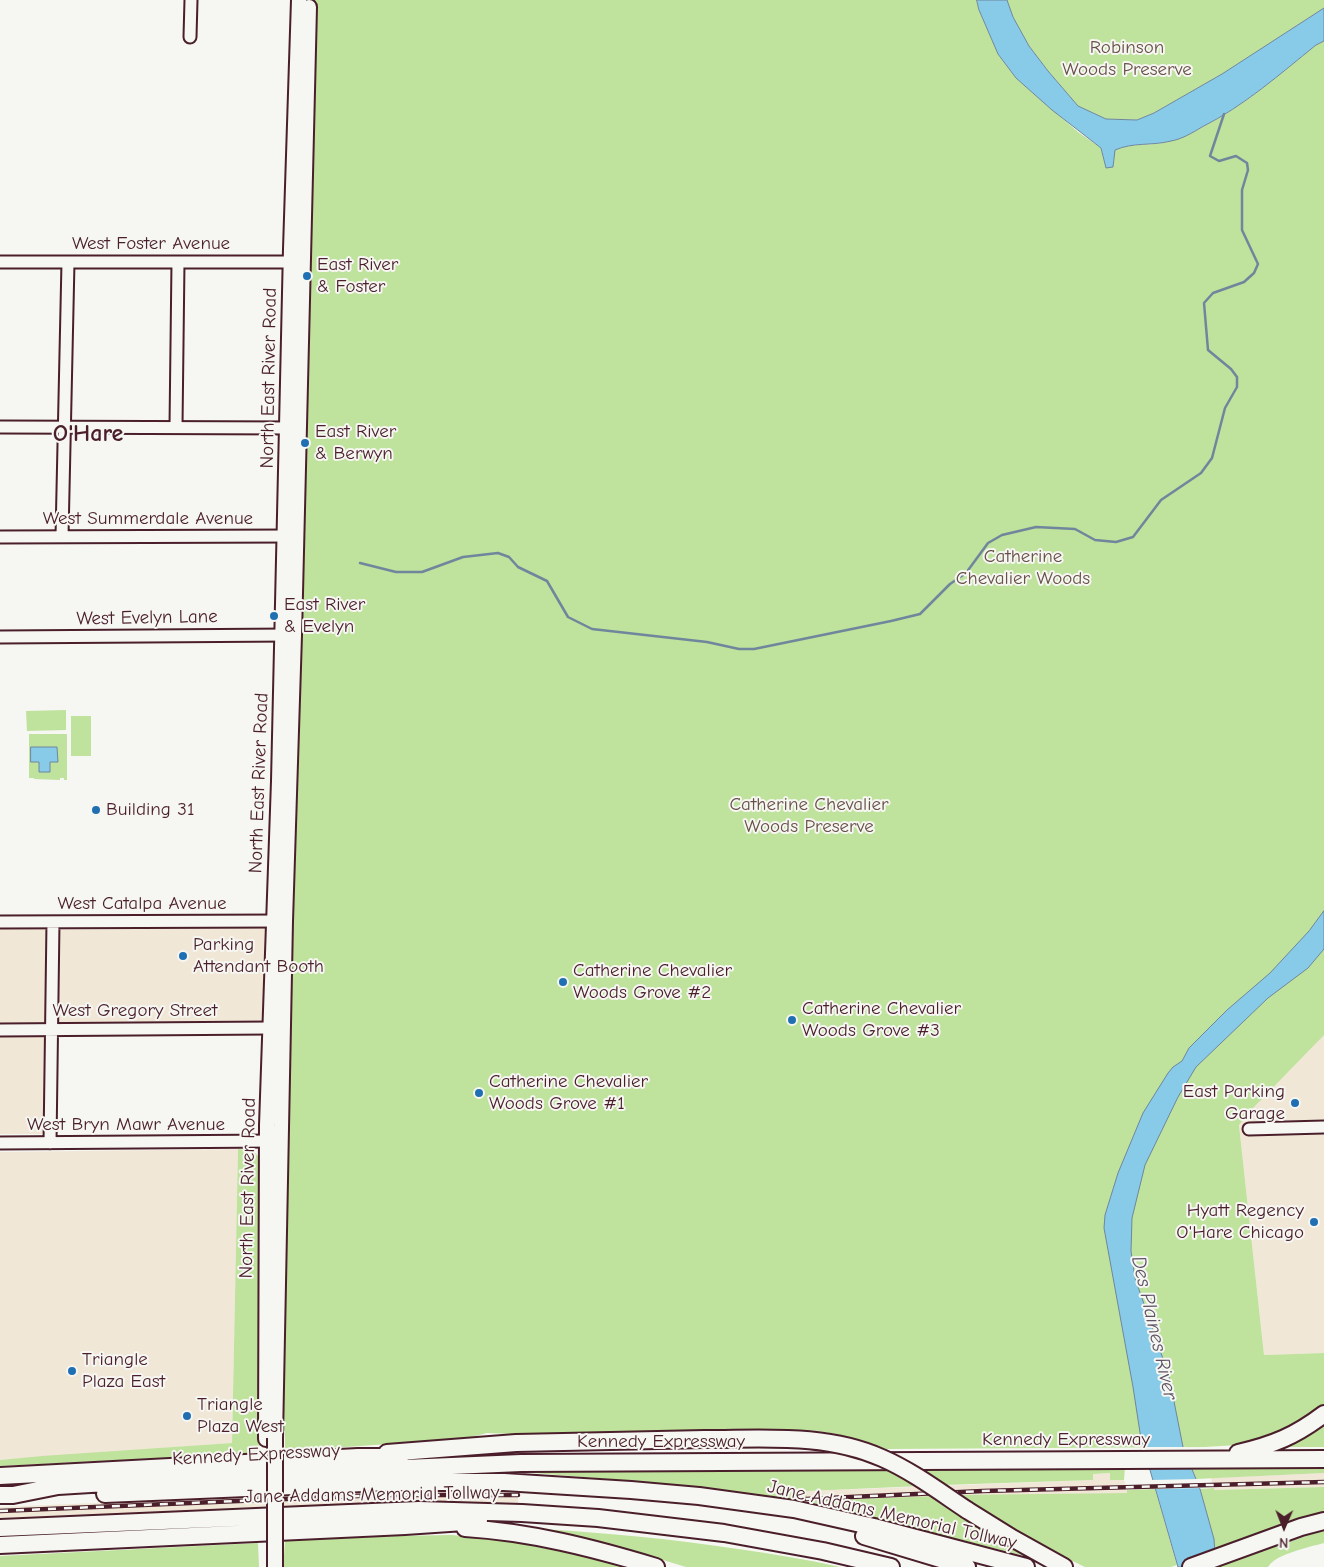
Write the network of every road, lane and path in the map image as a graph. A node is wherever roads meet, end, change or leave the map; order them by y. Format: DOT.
graph roads {
  1 [pos="191,0"];
  2 [pos="299,0"];
  3 [pos="309,0"];
  4 [pos="190,37"];
  5 [pos="0,262"];
  6 [pos="68,262"];
  7 [pos="178,262"];
  8 [pos="297,262"];
  9 [pos="176,426"];
  10 [pos="0,427"];
  11 [pos="64,427"];
  12 [pos="293,427"];
  13 [pos="62,536"];
  14 [pos="290,536"];
  15 [pos="0,537"];
  16 [pos="288,635"];
  17 [pos="0,637"];
  18 [pos="279,921"];
  19 [pos="0,922"];
  20 [pos="53,922"];
  21 [pos="270,1028"];
  22 [pos="0,1030"];
  23 [pos="52,1030"];
  24 [pos="1324,1127"];
  25 [pos="1248,1128"];
  26 [pos="274,1141"];
  27 [pos="0,1143"];
  28 [pos="50,1143"];
  29 [pos="1324,1414"];
  30 [pos="358,1457"];
  31 [pos="1324,1459"];
  32 [pos="1208,1460"];
  33 [pos="837,1461"];
  34 [pos="0,1476"];
  35 [pos="630,1490"];
  36 [pos="6,1495"];
  37 [pos="1324,1520"];
  38 [pos="405,1526"];
  39 [pos="0,1528"];
  40 [pos="686,1528"];
  41 [pos="3,1545"];
  42 [pos="270,1547"];
  43 [pos="265,1567"];
  44 [pos="275,1567"];
  45 [pos="656,1567"];
  46 [pos="891,1567"];
  47 [pos="967,1567"];
  48 [pos="1026,1567"];
  49 [pos="1064,1567"];
  50 [pos="1191,1567"];
  1 -- 4 [label="street"];
  2 -- 8 [label="main road, North East River Road"];
  3 -- 8 [label="main road, North East River Road"];
  5 -- 6 [label="street, West Foster Avenue"];
  6 -- 7 [label="street, West Foster Avenue"];
  6 -- 11 [label="street"];
  7 -- 8 [label="street, West Foster Avenue"];
  7 -- 9 [label="street"];
  8 -- 12 [label="main road, North East River Road"];
  9 -- 11 [label="street"];
  9 -- 12 [label="street"];
  10 -- 11 [label="street"];
  11 -- 13 [label="street"];
  12 -- 14 [label="main road, North East River Road"];
  13 -- 14 [label="street, West Summerdale Avenue"];
  13 -- 15 [label="street, West Summerdale Avenue"];
  14 -- 16 [label="main road, North East River Road"];
  16 -- 17 [label="street, West Evelyn Lane"];
  16 -- 18 [label="main road, North East River Road"];
  18 -- 20 [label="street, West Catalpa Avenue"];
  18 -- 21 [label="main road, North East River Road"];
  18 -- 26 [label="main road, North East River Road"];
  19 -- 20 [label="street, West Catalpa Avenue"];
  20 -- 23 [label="street"];
  21 -- 23 [label="street, West Gregory Street"];
  21 -- 26 [label="main road, North East River Road"];
  22 -- 23 [label="street, West Gregory Street"];
  23 -- 28 [label="street"];
  24 -- 25 [label="street"];
  26 -- 28 [label="street, West Bryn Mawr Avenue"];
  26 -- 42 [label="main road, North East River Road, bridge"];
  27 -- 28 [label="street, West Bryn Mawr Avenue"];
  29 -- 32 [label="highway"];
  30 -- 33 [label="highway"];
  30 -- 34 [label="highway"];
  30 -- 49 [label="highway, bridge"];
  31 -- 32 [label="highway, Kennedy Expressway"];
  32 -- 33 [label="highway, Kennedy Expressway"];
  33 -- 36 [label="highway, Kennedy Expressway"];
  35 -- 36 [label="highway, Jane Addams Memorial Tollway"];
  35 -- 47 [label="highway, Jane Addams Memorial Tollway"];
  35 -- 48 [label="highway, Jane Addams Memorial Tollway"];
  37 -- 50 [label="highway"];
  38 -- 40 [label="highway"];
  38 -- 41 [label="highway"];
  38 -- 45 [label="highway"];
  39 -- 40 [label="highway, Jane Addams Memorial Tollway"];
  40 -- 46 [label="highway, Jane Addams Memorial Tollway"];
  42 -- 43 [label="main road, North East River Road"];
  42 -- 44 [label="main road, North East River Road"];
}
